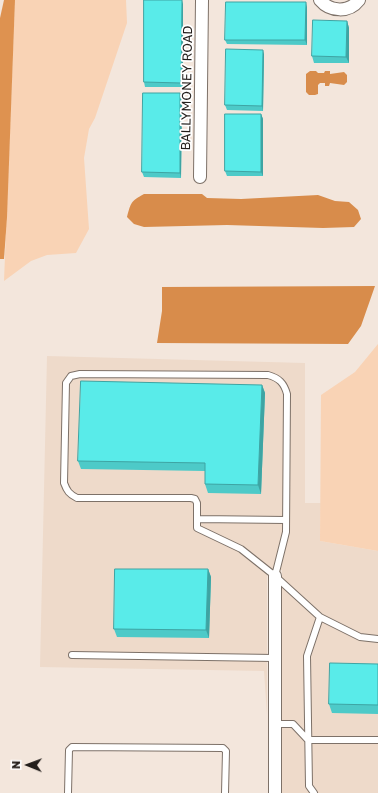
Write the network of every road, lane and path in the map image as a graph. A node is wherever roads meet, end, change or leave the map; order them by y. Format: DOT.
graph roads {
  1 [pos="202,0"];
  2 [pos="320,0"];
  3 [pos="359,0"];
  4 [pos="200,177"];
  5 [pos="197,519"];
  6 [pos="286,520"];
  7 [pos="275,576"];
  8 [pos="320,617"];
  9 [pos="378,639"];
  10 [pos="72,655"];
  11 [pos="274,658"];
  12 [pos="275,724"];
  13 [pos="308,740"];
  14 [pos="378,740"];
  15 [pos="68,793"];
  16 [pos="225,793"];
  17 [pos="274,793"];
  18 [pos="314,793"];
  1 -- 4 [label="street, BALLYMONEY ROAD"];
  2 -- 3 [label="street"];
  5 -- 6 [label="lane"];
  5 -- 6 [label="lane"];
  5 -- 7 [label="lane"];
  6 -- 7 [label="lane"];
  7 -- 8 [label="lane"];
  7 -- 11 [label="street"];
  8 -- 9 [label="lane"];
  8 -- 13 [label="lane"];
  10 -- 11 [label="lane"];
  11 -- 12 [label="street"];
  12 -- 13 [label="lane"];
  12 -- 17 [label="street"];
  13 -- 14 [label="lane"];
  13 -- 18 [label="lane"];
  15 -- 16 [label="lane"];
}
